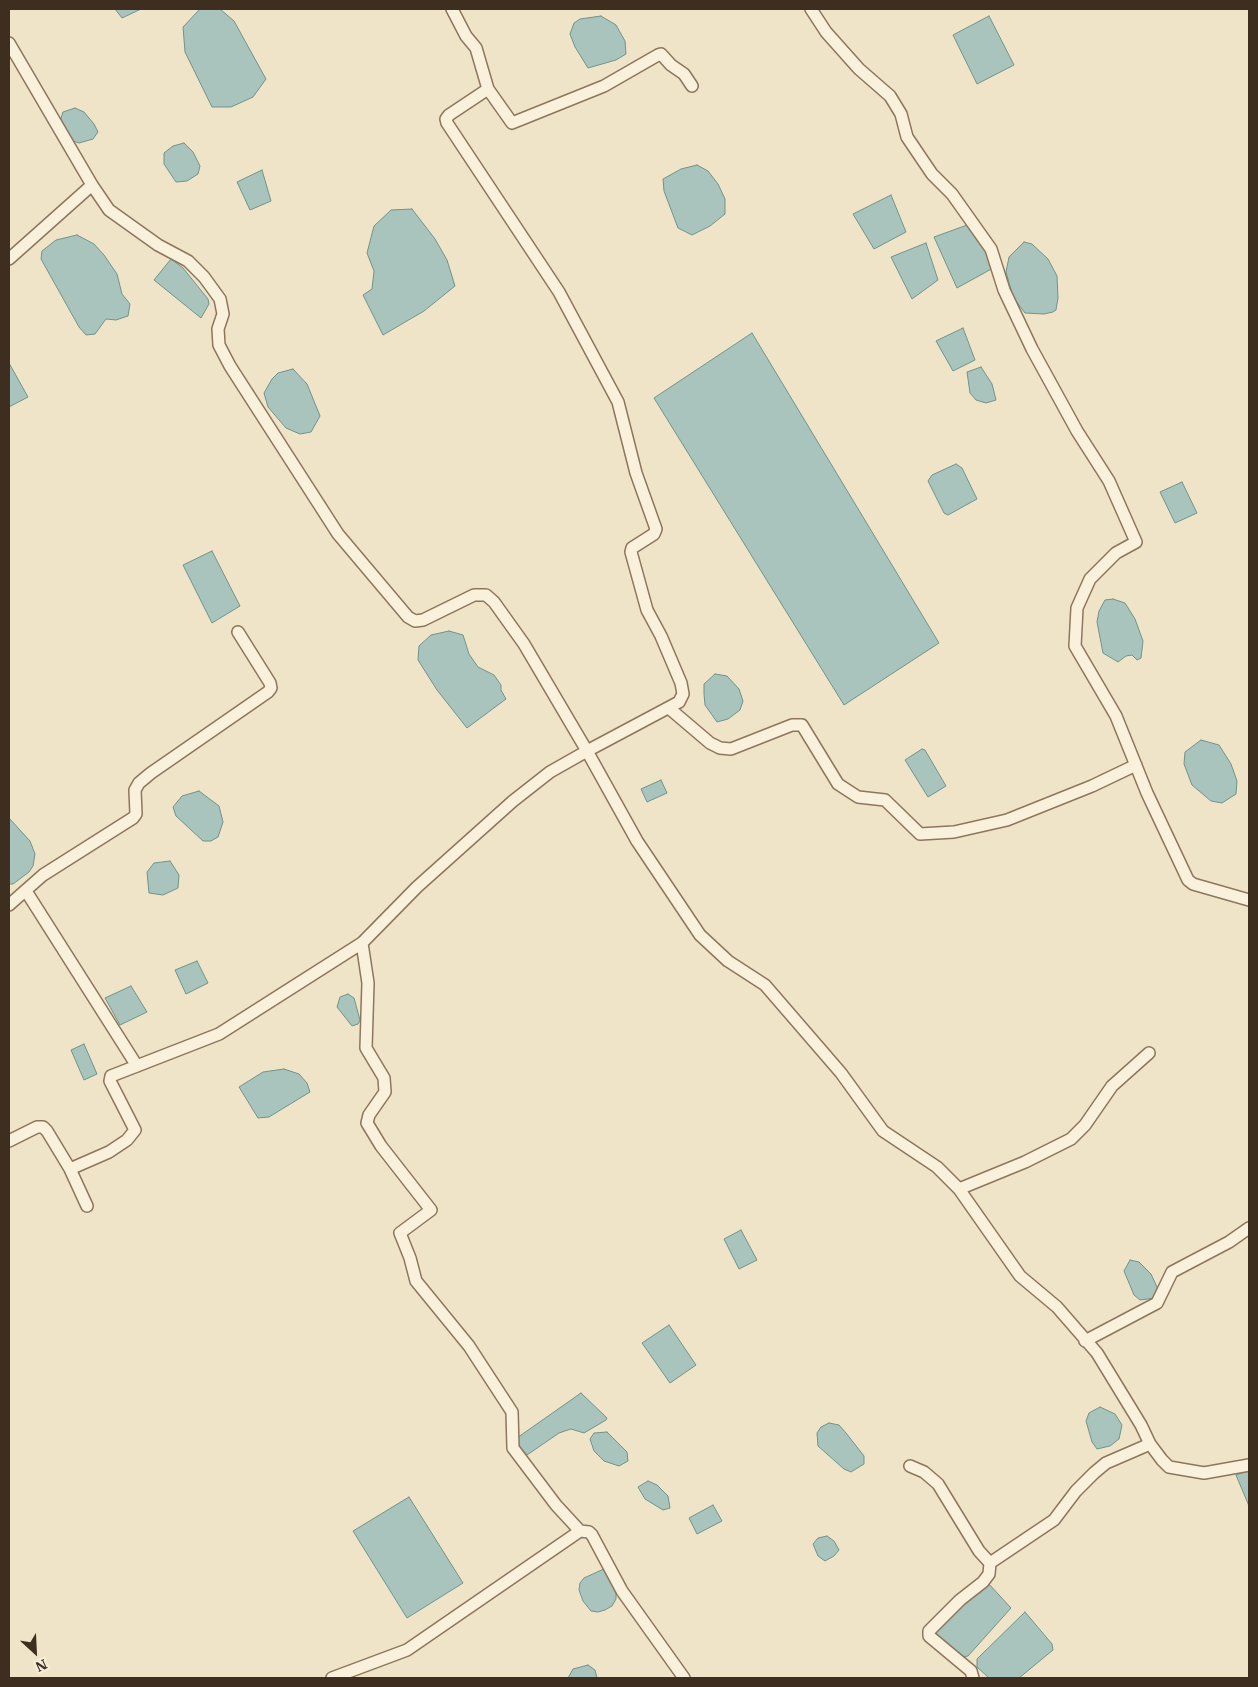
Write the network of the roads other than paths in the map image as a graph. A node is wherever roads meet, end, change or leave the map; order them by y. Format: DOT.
graph roads {
  1 [pos="452,9"];
  2 [pos="811,9"];
  3 [pos="9,43"];
  4 [pos="692,86"];
  5 [pos="488,90"];
  6 [pos="92,185"];
  7 [pos="9,259"];
  8 [pos="238,632"];
  9 [pos="670,709"];
  10 [pos="587,751"];
  11 [pos="1136,765"];
  12 [pos="26,891"];
  13 [pos="1249,900"];
  14 [pos="9,905"];
  15 [pos="362,943"];
  16 [pos="1149,1053"];
  17 [pos="137,1066"];
  18 [pos="9,1141"];
  19 [pos="70,1169"];
  20 [pos="959,1189"];
  21 [pos="86,1206"];
  22 [pos="1249,1228"];
  23 [pos="1085,1341"];
  24 [pos="1150,1444"];
  25 [pos="1249,1465"];
  26 [pos="910,1466"];
  27 [pos="580,1531"];
  28 [pos="990,1563"];
  29 [pos="332,1678"];
  30 [pos="684,1678"];
  31 [pos="973,1678"];
  1 -- 5 [label="street"];
  2 -- 11 [label="street"];
  3 -- 6 [label="street"];
  4 -- 5 [label="street"];
  5 -- 9 [label="street"];
  6 -- 7 [label="street"];
  6 -- 10 [label="street"];
  8 -- 12 [label="street"];
  9 -- 10 [label="street"];
  9 -- 11 [label="street"];
  10 -- 15 [label="street"];
  10 -- 20 [label="street"];
  11 -- 13 [label="street"];
  12 -- 14 [label="street"];
  12 -- 17 [label="street"];
  15 -- 17 [label="street"];
  15 -- 27 [label="street"];
  16 -- 20 [label="street"];
  17 -- 19 [label="street"];
  18 -- 19 [label="street"];
  19 -- 21 [label="street"];
  20 -- 23 [label="street"];
  22 -- 23 [label="street"];
  23 -- 24 [label="street"];
  24 -- 25 [label="street"];
  24 -- 28 [label="street"];
  26 -- 28 [label="street"];
  27 -- 29 [label="street"];
  27 -- 30 [label="street"];
  28 -- 31 [label="street"];
}
